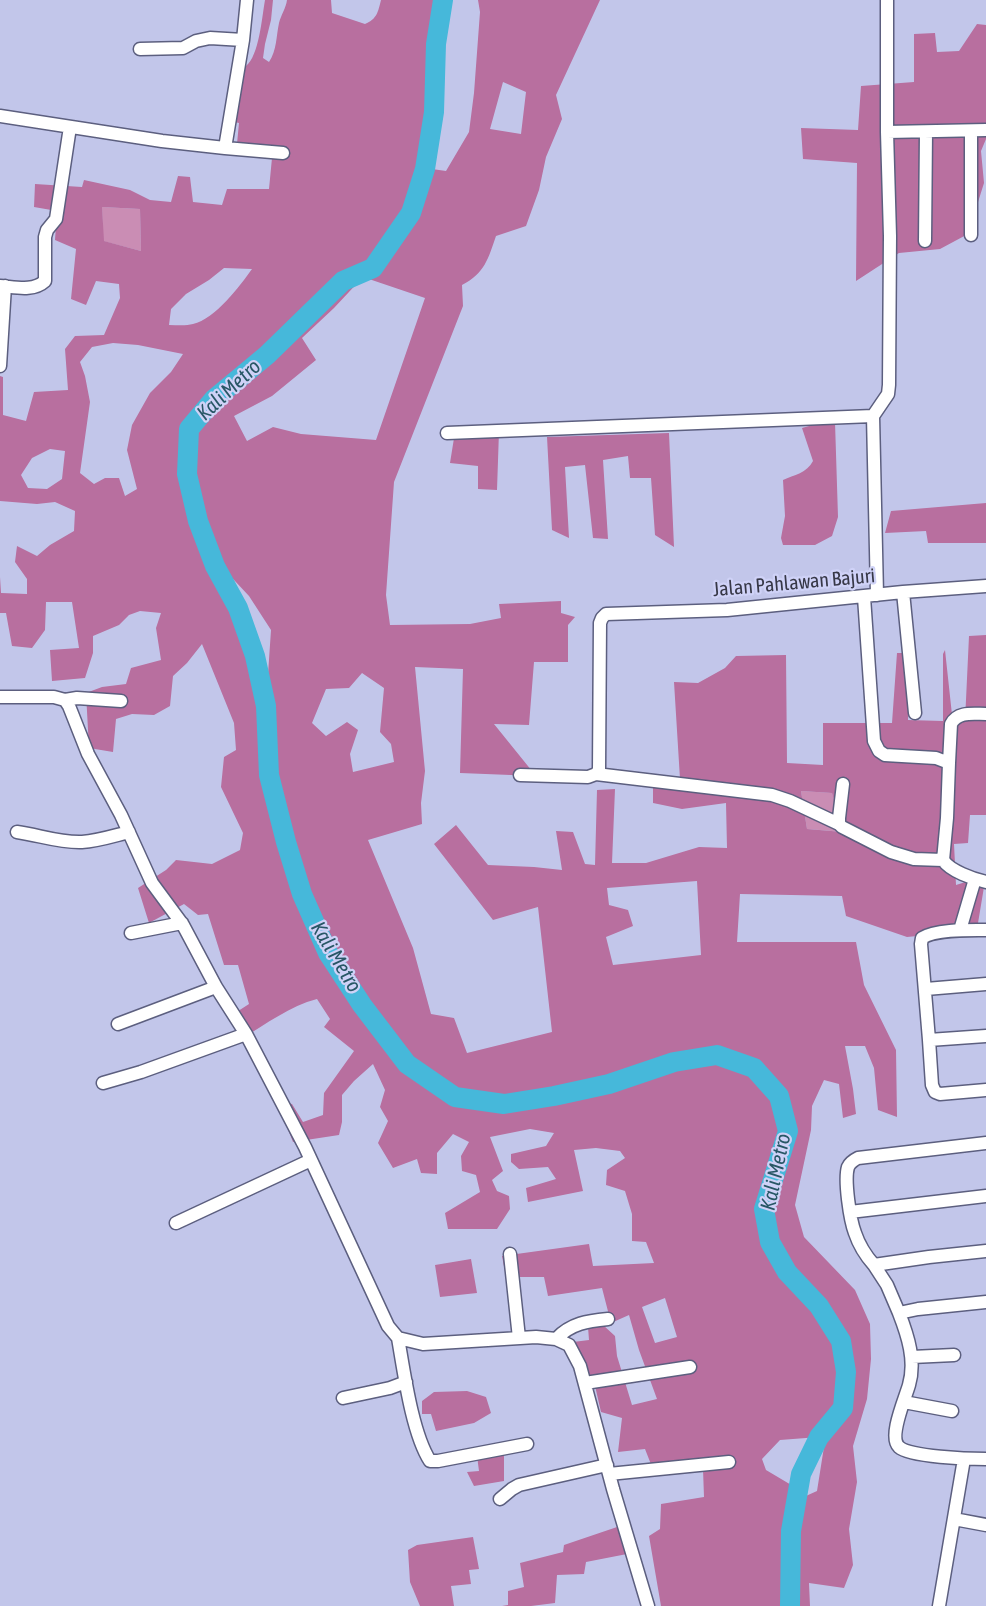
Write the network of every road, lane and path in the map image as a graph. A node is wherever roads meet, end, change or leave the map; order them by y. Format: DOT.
graph roads {
  1 [pos="247,0"];
  2 [pos="887,0"];
  3 [pos="243,40"];
  4 [pos="140,49"];
  5 [pos="0,116"];
  6 [pos="70,127"];
  7 [pos="971,130"];
  8 [pos="986,130"];
  9 [pos="887,132"];
  10 [pos="926,132"];
  11 [pos="225,148"];
  12 [pos="283,153"];
  13 [pos="971,235"];
  14 [pos="925,241"];
  15 [pos="3,286"];
  16 [pos="0,366"];
  17 [pos="873,416"];
  18 [pos="447,434"];
  19 [pos="986,586"];
  20 [pos="903,592"];
  21 [pos="878,595"];
  22 [pos="864,597"];
  23 [pos="0,697"];
  24 [pos="64,700"];
  25 [pos="121,701"];
  26 [pos="915,713"];
  27 [pos="986,714"];
  28 [pos="949,762"];
  29 [pos="596,774"];
  30 [pos="520,775"];
  31 [pos="843,784"];
  32 [pos="839,824"];
  33 [pos="17,832"];
  34 [pos="129,832"];
  35 [pos="943,860"];
  36 [pos="980,880"];
  37 [pos="182,923"];
  38 [pos="960,930"];
  39 [pos="986,930"];
  40 [pos="131,933"];
  41 [pos="986,984"];
  42 [pos="216,987"];
  43 [pos="926,989"];
  44 [pos="118,1024"];
  45 [pos="246,1034"];
  46 [pos="986,1036"];
  47 [pos="929,1041"];
  48 [pos="103,1083"];
  49 [pos="986,1090"];
  50 [pos="986,1143"];
  51 [pos="311,1160"];
  52 [pos="986,1196"];
  53 [pos="849,1212"];
  54 [pos="176,1223"];
  55 [pos="986,1251"];
  56 [pos="510,1254"];
  57 [pos="874,1265"];
  58 [pos="986,1302"];
  59 [pos="899,1313"];
  60 [pos="608,1319"];
  61 [pos="398,1338"];
  62 [pos="519,1338"];
  63 [pos="556,1339"];
  64 [pos="954,1355"];
  65 [pos="912,1357"];
  66 [pos="690,1367"];
  67 [pos="406,1382"];
  68 [pos="585,1383"];
  69 [pos="343,1398"];
  70 [pos="904,1402"];
  71 [pos="952,1411"];
  72 [pos="527,1444"];
  73 [pos="964,1459"];
  74 [pos="986,1459"];
  75 [pos="729,1462"];
  76 [pos="608,1469"];
  77 [pos="500,1498"];
  78 [pos="954,1519"];
  79 [pos="986,1525"];
  80 [pos="648,1606"];
  81 [pos="939,1606"];
  1 -- 3 [label="street"];
  2 -- 9 [label="street"];
  3 -- 4 [label="street"];
  3 -- 11 [label="street"];
  5 -- 6 [label="street"];
  6 -- 11 [label="street"];
  6 -- 15 [label="street"];
  7 -- 8 [label="street"];
  7 -- 10 [label="street"];
  7 -- 13 [label="street"];
  9 -- 10 [label="street"];
  9 -- 17 [label="street"];
  10 -- 14 [label="street"];
  11 -- 12 [label="street"];
  15 -- 16 [label="street"];
  17 -- 18 [label="street"];
  17 -- 21 [label="street"];
  19 -- 20 [label="street, Jalan Pahlawan Bajuri"];
  20 -- 21 [label="street, Jalan Pahlawan Bajuri"];
  20 -- 26 [label="street"];
  21 -- 22 [label="street, Jalan Pahlawan Bajuri"];
  22 -- 28 [label="street"];
  22 -- 29 [label="street, Jalan Pahlawan Bajuri"];
  23 -- 24 [label="street"];
  24 -- 25 [label="street"];
  24 -- 34 [label="street"];
  27 -- 28 [label="street"];
  28 -- 35 [label="street"];
  29 -- 30 [label="street"];
  29 -- 32 [label="street"];
  31 -- 32 [label="street"];
  32 -- 35 [label="street"];
  33 -- 34 [label="street"];
  34 -- 37 [label="street"];
  35 -- 36 [label="street"];
  36 -- 38 [label="street"];
  37 -- 40 [label="street"];
  37 -- 42 [label="street"];
  38 -- 39 [label="street"];
  38 -- 43 [label="street"];
  41 -- 43 [label="street"];
  42 -- 44 [label="street"];
  42 -- 45 [label="street"];
  43 -- 47 [label="street"];
  45 -- 48 [label="street"];
  45 -- 51 [label="street"];
  46 -- 47 [label="street"];
  47 -- 49 [label="street"];
  50 -- 53 [label="street"];
  51 -- 54 [label="street"];
  51 -- 61 [label="street"];
  52 -- 53 [label="street"];
  53 -- 57 [label="street"];
  55 -- 57 [label="street"];
  56 -- 62 [label="street"];
  57 -- 59 [label="street"];
  58 -- 59 [label="street"];
  59 -- 65 [label="street"];
  60 -- 63 [label="street"];
  61 -- 62 [label="street"];
  61 -- 67 [label="street"];
  62 -- 63 [label="street"];
  63 -- 68 [label="street"];
  64 -- 65 [label="street"];
  65 -- 70 [label="street"];
  66 -- 68 [label="street"];
  67 -- 69 [label="street"];
  67 -- 72 [label="street"];
  68 -- 76 [label="street"];
  70 -- 71 [label="street"];
  70 -- 73 [label="street"];
  73 -- 74 [label="street"];
  73 -- 78 [label="street"];
  75 -- 76 [label="street"];
  76 -- 77 [label="street"];
  76 -- 80 [label="street"];
  78 -- 79 [label="street"];
  78 -- 81 [label="street"];
}
